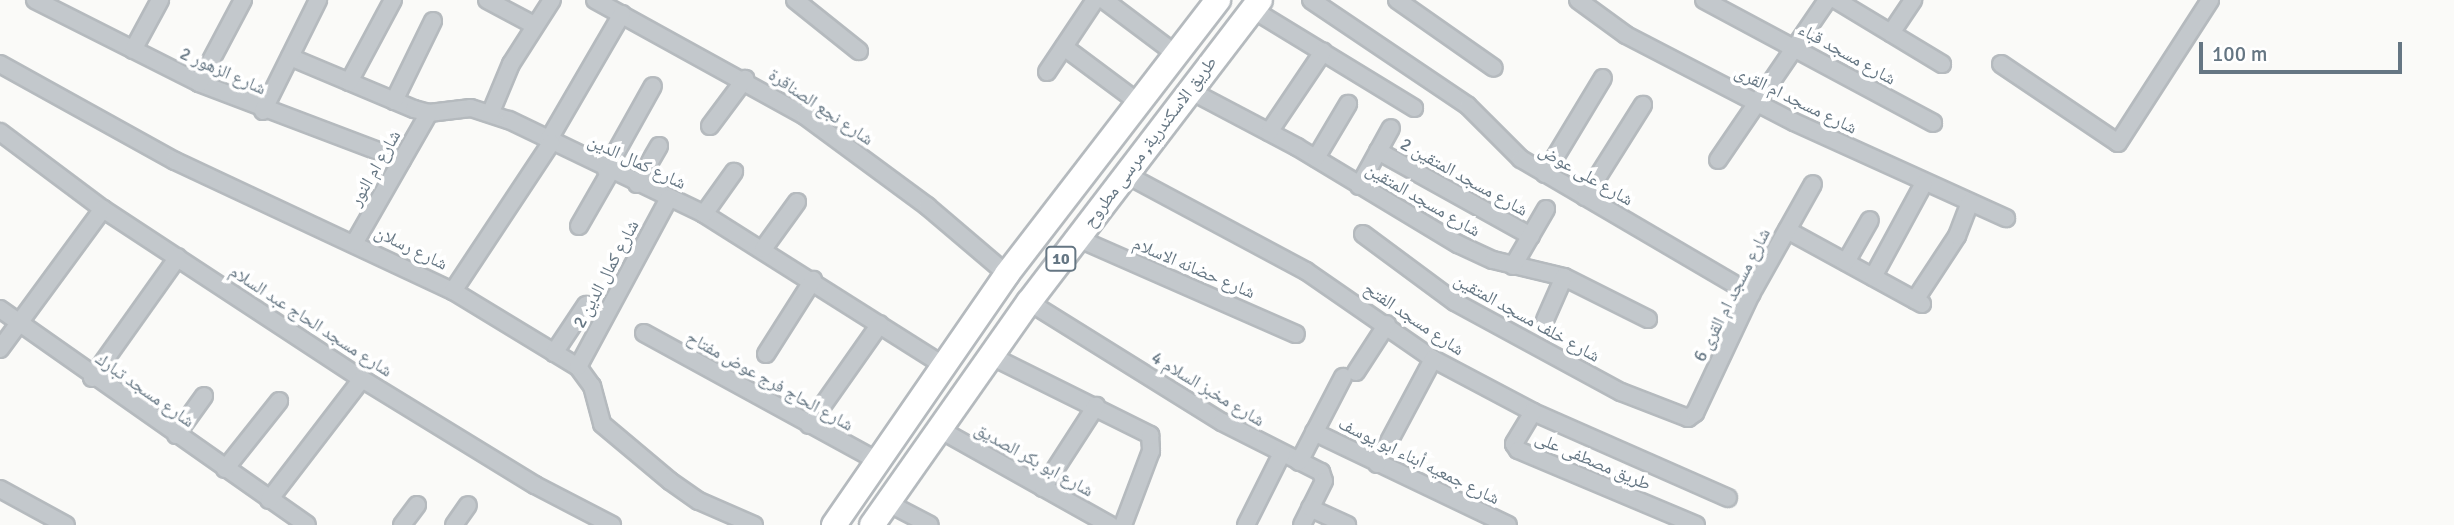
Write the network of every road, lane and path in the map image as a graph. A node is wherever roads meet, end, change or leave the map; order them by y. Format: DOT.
graph roads {
  1 [pos="35,0"];
  2 [pos="160,0"];
  3 [pos="243,0"];
  4 [pos="318,0"];
  5 [pos="393,0"];
  6 [pos="487,0"];
  7 [pos="552,0"];
  8 [pos="595,0"];
  9 [pos="795,0"];
  10 [pos="1095,0"];
  11 [pos="1104,0"];
  12 [pos="1218,0"];
  13 [pos="1311,0"];
  14 [pos="1397,0"];
  15 [pos="1578,0"];
  16 [pos="1704,0"];
  17 [pos="1827,0"];
  18 [pos="1913,0"];
  19 [pos="1843,2"];
  20 [pos="2203,2"];
  21 [pos="1256,5"];
  22 [pos="1416,5"];
  23 [pos="622,14"];
  24 [pos="433,21"];
  25 [pos="534,26"];
  26 [pos="1891,33"];
  27 [pos="1064,47"];
  28 [pos="1795,48"];
  29 [pos="133,50"];
  30 [pos="859,51"];
  31 [pos="1323,52"];
  32 [pos="1176,54"];
  33 [pos="290,57"];
  34 [pos="0,64"];
  35 [pos="1942,64"];
  36 [pos="2001,64"];
  37 [pos="1494,68"];
  38 [pos="1047,72"];
  39 [pos="1603,78"];
  40 [pos="745,79"];
  41 [pos="349,82"];
  42 [pos="199,83"];
  43 [pos="653,86"];
  44 [pos="1189,90"];
  45 [pos="394,101"];
  46 [pos="1757,102"];
  47 [pos="1139,103"];
  48 [pos="1348,104"];
  49 [pos="1643,105"];
  50 [pos="1414,108"];
  51 [pos="263,111"];
  52 [pos="491,111"];
  53 [pos="429,113"];
  54 [pos="1933,123"];
  55 [pos="710,126"];
  56 [pos="1391,128"];
  57 [pos="0,132"];
  58 [pos="1269,132"];
  59 [pos="550,142"];
  60 [pos="659,146"];
  61 [pos="1378,151"];
  62 [pos="1316,158"];
  63 [pos="402,160"];
  64 [pos="1717,160"];
  65 [pos="608,171"];
  66 [pos="734,172"];
  67 [pos="1125,174"];
  68 [pos="1545,174"];
  69 [pos="1924,183"];
  70 [pos="637,184"];
  71 [pos="1813,184"];
  72 [pos="1359,186"];
  73 [pos="1586,197"];
  74 [pos="669,198"];
  75 [pos="797,202"];
  76 [pos="1970,202"];
  77 [pos="1059,205"];
  78 [pos="103,209"];
  79 [pos="1546,209"];
  80 [pos="704,214"];
  81 [pos="2006,218"];
  82 [pos="1870,219"];
  83 [pos="579,226"];
  84 [pos="1787,230"];
  85 [pos="1082,232"];
  86 [pos="1363,234"];
  87 [pos="1531,236"];
  88 [pos="355,242"];
  89 [pos="763,249"];
  90 [pos="178,257"];
  91 [pos="1846,262"];
  92 [pos="1513,267"];
  93 [pos="1007,274"];
  94 [pos="1564,277"];
  95 [pos="1874,277"];
  96 [pos="813,280"];
  97 [pos="453,291"];
  98 [pos="1751,294"];
  99 [pos="1029,302"];
  100 [pos="586,305"];
  101 [pos="0,309"];
  102 [pos="1648,319"];
  103 [pos="1545,320"];
  104 [pos="19,323"];
  105 [pos="880,324"];
  106 [pos="1387,324"];
  107 [pos="644,333"];
  108 [pos="1296,334"];
  109 [pos="0,349"];
  110 [pos="554,353"];
  111 [pos="766,354"];
  112 [pos="991,356"];
  113 [pos="1433,359"];
  114 [pos="944,366"];
  115 [pos="578,367"];
  116 [pos="92,377"];
  117 [pos="362,379"];
  118 [pos="204,396"];
  119 [pos="279,401"];
  120 [pos="1096,406"];
  121 [pos="1533,412"];
  122 [pos="1683,418"];
  123 [pos="809,425"];
  124 [pos="939,429"];
  125 [pos="1314,432"];
  126 [pos="176,435"];
  127 [pos="1282,453"];
  128 [pos="878,461"];
  129 [pos="1299,461"];
  130 [pos="1377,464"];
  131 [pos="225,469"];
  132 [pos="1043,488"];
  133 [pos="0,489"];
  134 [pos="1728,498"];
  135 [pos="269,500"];
  136 [pos="888,503"];
  137 [pos="417,505"];
  138 [pos="468,505"];
  139 [pos="1310,508"];
  140 [pos="66,525"];
  141 [pos="307,525"];
  142 [pos="402,525"];
  143 [pos="454,525"];
  144 [pos="612,525"];
  145 [pos="754,525"];
  146 [pos="834,525"];
  147 [pos="872,525"];
  148 [pos="930,525"];
  149 [pos="1110,525"];
  150 [pos="1123,525"];
  151 [pos="1246,525"];
  152 [pos="1302,525"];
  153 [pos="1347,525"];
  154 [pos="1508,525"];
  155 [pos="1696,525"];
  1 -- 29 [label="street, شارع الزهور 2"];
  2 -- 29 [label="street"];
  3 -- 42 [label="street"];
  4 -- 33 [label="street"];
  5 -- 41 [label="street"];
  6 -- 25 [label="street"];
  7 -- 25 [label="street"];
  8 -- 23 [label="street, شارع نجع الصناقرة"];
  9 -- 30 [label="street"];
  10 -- 27 [label="street"];
  11 -- 32 [label="street"];
  12 -- 32 [label="main road, طريق الاسكندرية, مرسى مطروح / 10"];
  13 -- 68 [label="street, شارع على عوض"];
  14 -- 22 [label="street"];
  15 -- 46 [label="street, شارع مسجد ام القرى"];
  16 -- 28 [label="street, شارع مسجد قباء"];
  17 -- 28 [label="street"];
  18 -- 26 [label="street"];
  19 -- 26 [label="street"];
  20 -- 36 [label="street"];
  21 -- 31 [label="street"];
  21 -- 44 [label="main road, طريق الاسكندرية, مرسى مطروح / 10"];
  22 -- 37 [label="street"];
  23 -- 40 [label="street, شارع نجع الصناقرة"];
  23 -- 59 [label="street"];
  24 -- 45 [label="street"];
  25 -- 52 [label="street"];
  26 -- 35 [label="street"];
  27 -- 38 [label="street"];
  27 -- 47 [label="street"];
  28 -- 46 [label="street"];
  28 -- 54 [label="street, شارع مسجد قباء"];
  29 -- 42 [label="street, شارع الزهور 2"];
  31 -- 50 [label="street"];
  31 -- 58 [label="street"];
  32 -- 47 [label="main road, طريق الاسكندرية, مرسى مطروح / 10"];
  33 -- 41 [label="street, شارع كمال الدين"];
  33 -- 51 [label="street"];
  34 -- 88 [label="street, شارع رسلان"];
  39 -- 68 [label="street"];
  40 -- 55 [label="street"];
  40 -- 93 [label="street, شارع نجع الصناقرة"];
  41 -- 45 [label="street, شارع كمال الدين"];
  42 -- 51 [label="street, شارع الزهور 2"];
  43 -- 65 [label="street"];
  44 -- 58 [label="street, شارع مسجد المتقين"];
  44 -- 67 [label="main road, طريق الاسكندرية, مرسى مطروح / 10"];
  45 -- 53 [label="street, شارع كمال الدين"];
  46 -- 64 [label="street"];
  46 -- 69 [label="street, شارع مسجد ام القرى"];
  47 -- 77 [label="main road, طريق الاسكندرية, مرسى مطروح / 10"];
  48 -- 62 [label="street"];
  49 -- 73 [label="street"];
  51 -- 63 [label="street, شارع الزهور 2"];
  52 -- 53 [label="street, شارع كمال الدين"];
  52 -- 59 [label="street, شارع كمال الدين"];
  53 -- 63 [label="street, شارع ام النور"];
  56 -- 61 [label="street"];
  57 -- 78 [label="street, شارع مسجد الحاج عبد السلام"];
  58 -- 62 [label="street, شارع مسجد المتقين"];
  59 -- 65 [label="street, شارع كمال الدين"];
  59 -- 97 [label="street"];
  60 -- 70 [label="street"];
  61 -- 72 [label="street"];
  61 -- 87 [label="street, شارع مسجد المتقين 2"];
  62 -- 72 [label="street, شارع مسجد المتقين"];
  63 -- 88 [label="street, شارع ام النور"];
  65 -- 70 [label="street, شارع كمال الدين"];
  65 -- 83 [label="street"];
  66 -- 80 [label="street"];
  67 -- 85 [label="main road, طريق الاسكندرية, مرسى مطروح / 10"];
  67 -- 106 [label="street, شارع مسجد الفتح"];
  68 -- 73 [label="street, شارع على عوض"];
  69 -- 76 [label="street, شارع مسجد ام القرى"];
  69 -- 95 [label="street"];
  70 -- 74 [label="street, شارع كمال الدين"];
  71 -- 84 [label="street, شارع مسجد ام القرى 6"];
  72 -- 92 [label="street, شارع مسجد المتقين"];
  73 -- 98 [label="street, شارع على عوض"];
  74 -- 80 [label="street, شارع كمال الدين"];
  74 -- 115 [label="street, شارع كمال الدين 2"];
  75 -- 89 [label="street"];
  76 -- 81 [label="street, شارع مسجد ام القرى"];
  76 -- 95 [label="street"];
  77 -- 85 [label="main road"];
  77 -- 93 [label="main road, طريق الاسكندرية, مرسى مطروح / 10"];
  78 -- 90 [label="street, شارع مسجد الحاج عبد السلام"];
  78 -- 104 [label="street"];
  79 -- 87 [label="street"];
  80 -- 89 [label="street, شارع كمال الدين"];
  82 -- 91 [label="street"];
  84 -- 91 [label="street"];
  84 -- 98 [label="street, شارع مسجد ام القرى 6"];
  85 -- 99 [label="main road, طريق الاسكندرية, مرسى مطروح / 10"];
  85 -- 108 [label="street, شارع حضانه الاسلام"];
  86 -- 122 [label="street, شارع خلف مسجد المتقين"];
  87 -- 92 [label="street"];
  88 -- 97 [label="street, شارع رسلان"];
  89 -- 96 [label="street, شارع كمال الدين"];
  90 -- 116 [label="street"];
  90 -- 117 [label="street, شارع مسجد الحاج عبد السلام"];
  91 -- 95 [label="street"];
  92 -- 94 [label="street, شارع مسجد المتقين"];
  93 -- 114 [label="main road, طريق الاسكندرية, مرسى مطروح / 10"];
  94 -- 102 [label="street, شارع مسجد المتقين"];
  94 -- 103 [label="street"];
  96 -- 105 [label="street, شارع كمال الدين"];
  96 -- 111 [label="street"];
  97 -- 110 [label="street, شارع رسلان"];
  98 -- 122 [label="street, شارع مسجد ام القرى 6"];
  99 -- 112 [label="main road, طريق الاسكندرية, مرسى مطروح / 10"];
  99 -- 127 [label="street, شارع مخبز السلام 4"];
  100 -- 110 [label="street"];
  101 -- 104 [label="street, شارع مسجد تبارك"];
  104 -- 109 [label="street"];
  104 -- 116 [label="street, شارع مسجد تبارك"];
  105 -- 114 [label="street, شارع كمال الدين"];
  105 -- 123 [label="street"];
  106 -- 113 [label="street, شارع مسجد الفتح"];
  106 -- 125 [label="street"];
  107 -- 123 [label="street, شارع الحاج فرج عوض مفتاح"];
  110 -- 115 [label="street, شارع رسلان"];
  112 -- 120 [label="street"];
  112 -- 124 [label="main road, طريق الاسكندرية, مرسى مطروح / 10"];
  113 -- 121 [label="street, شارع مسجد الفتح"];
  113 -- 130 [label="street"];
  114 -- 128 [label="main road, طريق الاسكندرية, مرسى مطروح / 10"];
  115 -- 145 [label="street"];
  116 -- 126 [label="street, شارع مسجد تبارك"];
  117 -- 135 [label="street"];
  117 -- 144 [label="street, شارع مسجد الحاج عبد السلام"];
  118 -- 126 [label="street"];
  119 -- 131 [label="street"];
  120 -- 132 [label="street"];
  120 -- 150 [label="street"];
  121 -- 134 [label="street, شارع مسجد الفتح"];
  121 -- 155 [label="street, طريق مصطفى على"];
  123 -- 128 [label="street, شارع الحاج فرج عوض مفتاح"];
  124 -- 132 [label="street, شارع ابو بكر الصديق"];
  124 -- 136 [label="main road, طريق الاسكندرية, مرسى مطروح / 10"];
  125 -- 129 [label="street"];
  125 -- 130 [label="street, شارع جمعيه أبناء ابو يوسف"];
  126 -- 131 [label="street, شارع مسجد تبارك"];
  127 -- 129 [label="street, شارع مخبز السلام 4"];
  127 -- 151 [label="street"];
  128 -- 146 [label="main road, طريق الاسكندرية, مرسى مطروح / 10"];
  129 -- 139 [label="street, شارع مخبز السلام 4"];
  130 -- 154 [label="street, شارع جمعيه أبناء ابو يوسف"];
  131 -- 135 [label="street, شارع مسجد تبارك"];
  132 -- 149 [label="street, شارع ابو بكر الصديق"];
  133 -- 140 [label="street"];
  135 -- 141 [label="street, شارع مسجد تبارك"];
  136 -- 147 [label="main road, طريق الاسكندرية, مرسى مطروح / 10"];
  136 -- 148 [label="street"];
  137 -- 142 [label="street"];
  138 -- 143 [label="street"];
  139 -- 152 [label="street, شارع مخبز السلام 4"];
  139 -- 153 [label="street"];
}
